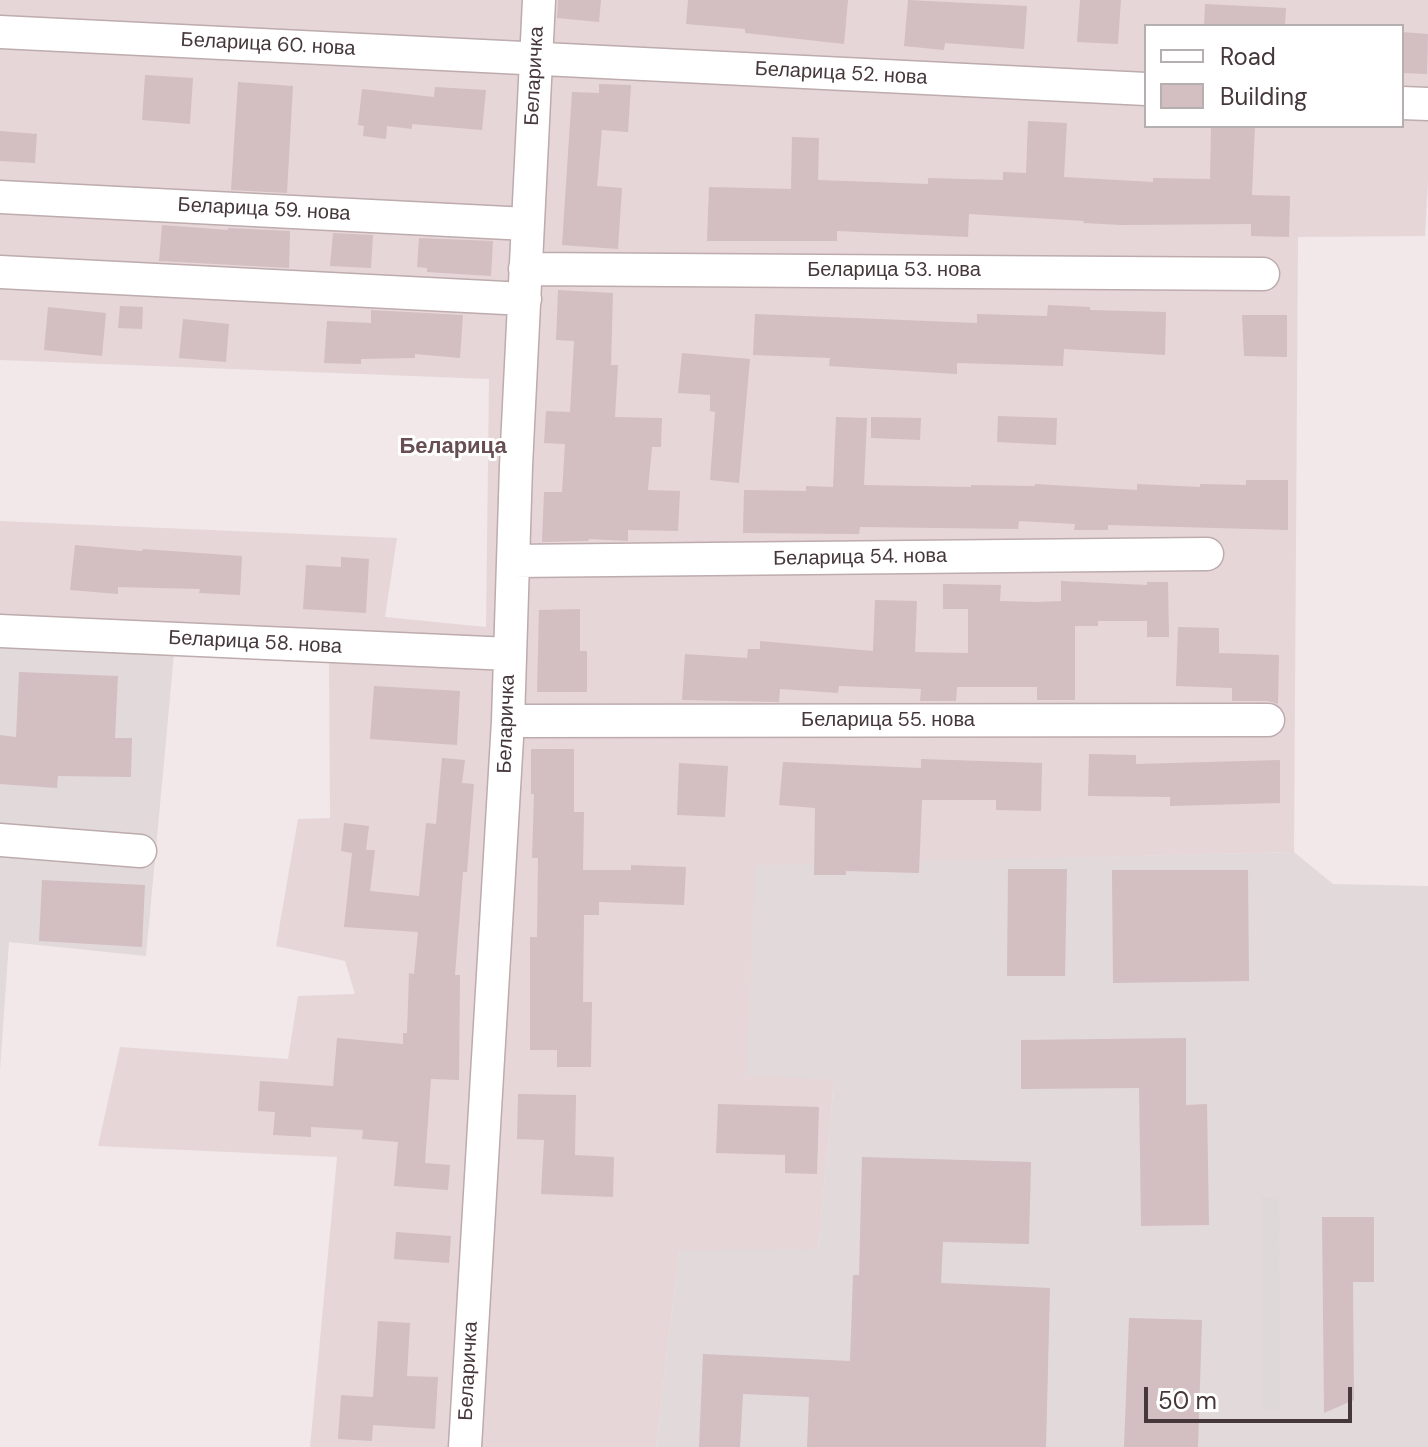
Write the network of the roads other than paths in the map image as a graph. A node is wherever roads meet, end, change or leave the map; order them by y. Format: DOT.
graph roads {
  1 [pos="539,0"];
  2 [pos="0,32"];
  3 [pos="535,58"];
  4 [pos="1144,89"];
  5 [pos="1404,103"];
  6 [pos="1428,104"];
  7 [pos="0,197"];
  8 [pos="527,224"];
  9 [pos="0,272"];
  10 [pos="1263,274"];
  11 [pos="525,284"];
  12 [pos="1207,554"];
  13 [pos="513,561"];
  14 [pos="0,631"];
  15 [pos="510,654"];
  16 [pos="1268,720"];
  17 [pos="508,721"];
  18 [pos="0,840"];
  19 [pos="140,851"];
  20 [pos="465,1447"];
  1 -- 3 [label="street, Беларичка"];
  2 -- 3 [label="street, Беларица 60. нова"];
  3 -- 4 [label="street, Беларица 52. нова"];
  3 -- 8 [label="street, Беларичка"];
  5 -- 6 [label="street"];
  7 -- 8 [label="street, Беларица 59. нова"];
  8 -- 11 [label="street, Беларичка"];
  9 -- 11 [label="street"];
  10 -- 11 [label="street, Беларица 53. нова"];
  11 -- 13 [label="street, Беларичка"];
  12 -- 13 [label="street, Беларица 54. нова"];
  13 -- 15 [label="street, Беларичка"];
  14 -- 15 [label="street, Беларица 58. нова"];
  15 -- 17 [label="street, Беларичка"];
  16 -- 17 [label="street, Беларица 55. нова"];
  17 -- 20 [label="street, Беларичка"];
  18 -- 19 [label="street"];
}
